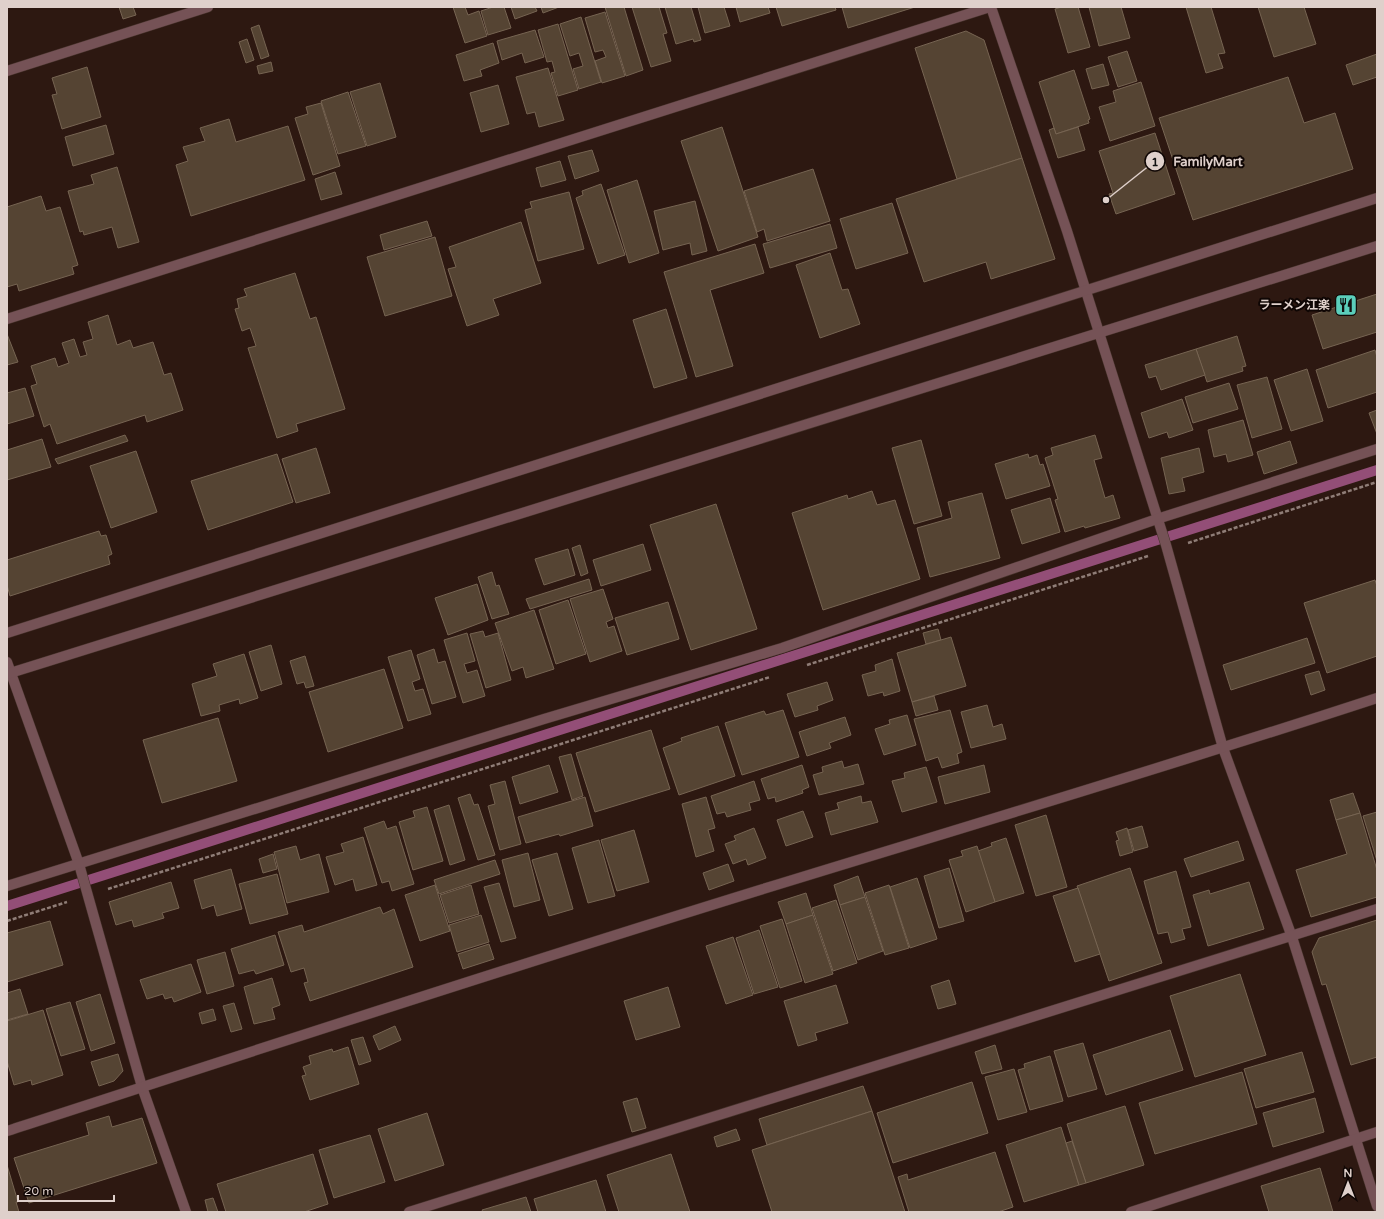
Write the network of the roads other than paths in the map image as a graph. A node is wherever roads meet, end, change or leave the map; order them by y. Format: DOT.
graph roads {
  1 [pos="208,7"];
  2 [pos="990,7"];
  3 [pos="7,72"];
  4 [pos="1377,198"];
  5 [pos="1377,246"];
  6 [pos="1084,289"];
  7 [pos="7,319"];
  8 [pos="1098,333"];
  9 [pos="1377,449"];
  10 [pos="1158,522"];
  11 [pos="7,633"];
  12 [pos="7,662"];
  13 [pos="9,673"];
  14 [pos="1377,698"];
  15 [pos="1223,748"];
  16 [pos="80,867"];
  17 [pos="7,886"];
  18 [pos="1377,909"];
  19 [pos="1292,936"];
  20 [pos="142,1087"];
  21 [pos="7,1131"];
  22 [pos="1377,1132"];
  23 [pos="1356,1139"];
  24 [pos="1377,1206"];
  25 [pos="186,1212"];
  26 [pos="409,1212"];
  27 [pos="1131,1212"];
  1 -- 3 [label="street"];
  2 -- 6 [label="street"];
  2 -- 7 [label="street"];
  4 -- 6 [label="street"];
  5 -- 8 [label="street"];
  6 -- 8 [label="street"];
  6 -- 11 [label="street"];
  8 -- 10 [label="street"];
  8 -- 13 [label="street"];
  9 -- 10 [label="street"];
  10 -- 15 [label="street"];
  10 -- 16 [label="street"];
  12 -- 13 [label="street"];
  13 -- 16 [label="street"];
  14 -- 15 [label="street"];
  15 -- 19 [label="street"];
  15 -- 20 [label="street"];
  16 -- 17 [label="street"];
  16 -- 20 [label="street"];
  18 -- 19 [label="street"];
  19 -- 23 [label="street"];
  19 -- 26 [label="street"];
  20 -- 21 [label="street"];
  20 -- 25 [label="street"];
  22 -- 23 [label="street"];
  23 -- 24 [label="street"];
  23 -- 27 [label="street"];
}
